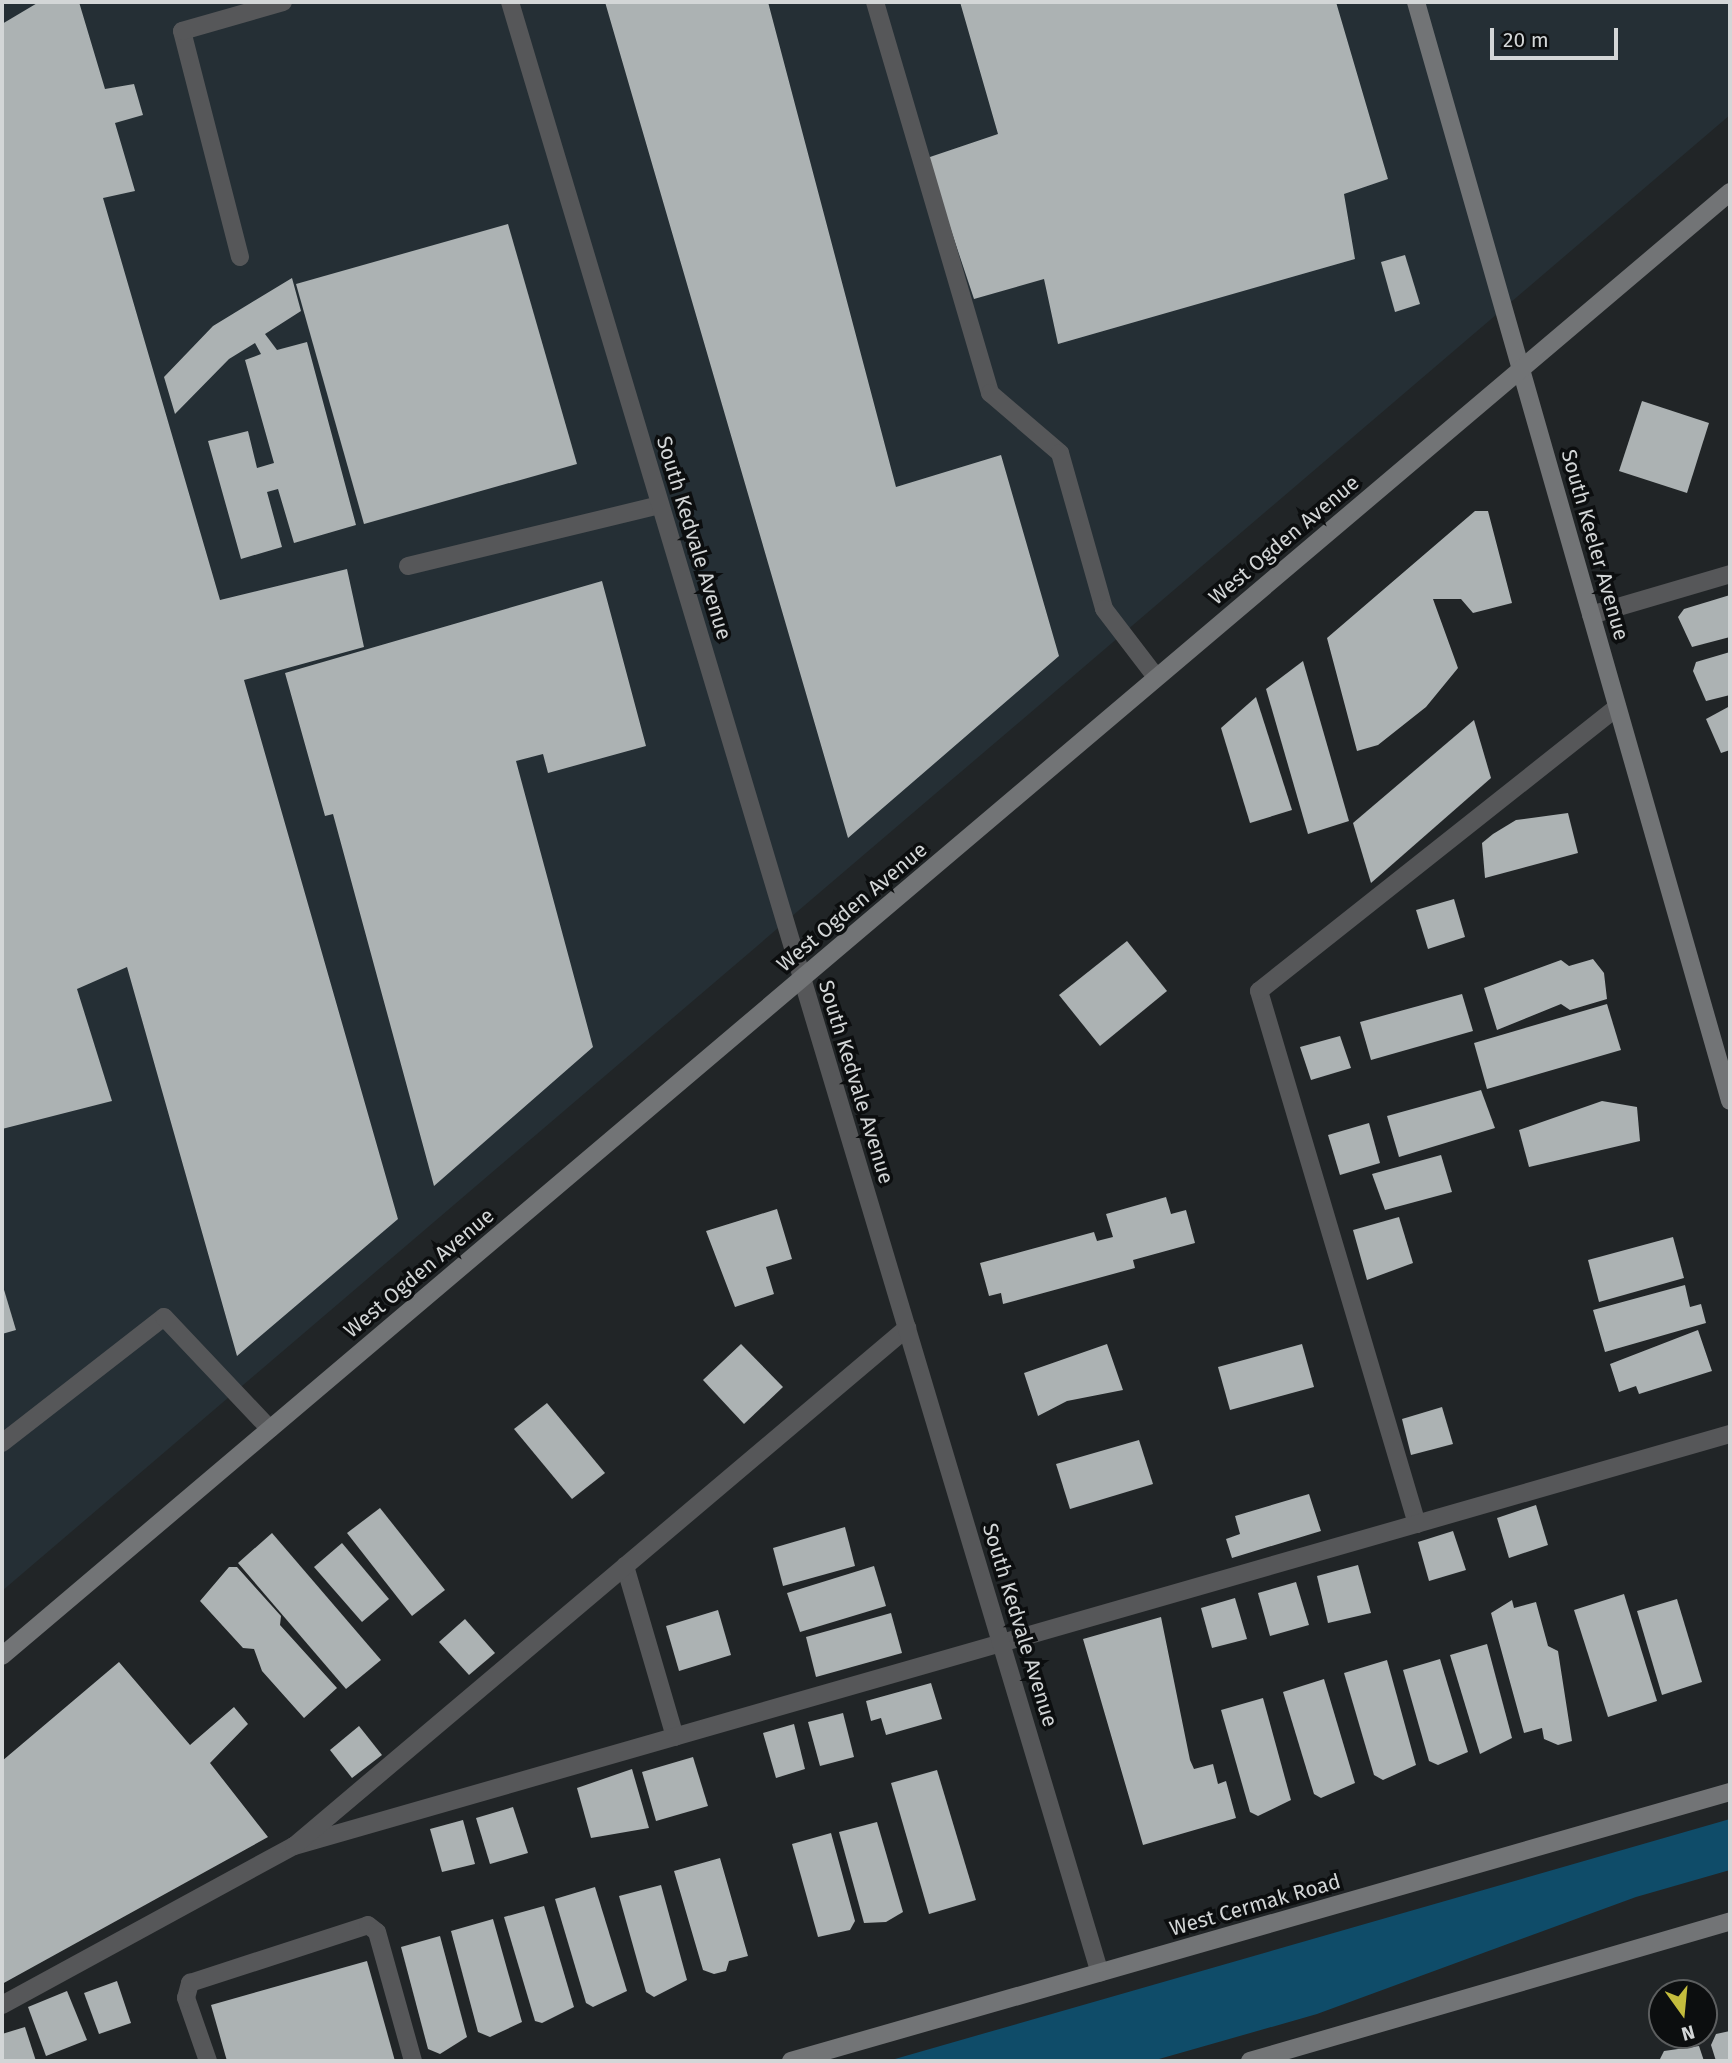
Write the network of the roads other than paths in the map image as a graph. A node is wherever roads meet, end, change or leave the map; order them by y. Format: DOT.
graph roads {
  1 [pos="283,2"];
  2 [pos="510,2"];
  3 [pos="875,2"];
  4 [pos="1416,2"];
  5 [pos="1730,192"];
  6 [pos="240,257"];
  7 [pos="1523,367"];
  8 [pos="660,505"];
  9 [pos="408,566"];
  10 [pos="1730,574"];
  11 [pos="1591,615"];
  12 [pos="1156,677"];
  13 [pos="1617,707"];
  14 [pos="802,979"];
  15 [pos="1730,1101"];
  16 [pos="907,1328"];
  17 [pos="270,1429"];
  18 [pos="1730,1434"];
  19 [pos="2,1443"];
  20 [pos="1417,1524"];
  21 [pos="625,1566"];
  22 [pos="1002,1643"];
  23 [pos="2,1656"];
  24 [pos="675,1737"];
  25 [pos="1730,1792"];
  26 [pos="294,1846"];
  27 [pos="1730,1922"];
  28 [pos="1100,1973"];
  29 [pos="2,2005"];
  30 [pos="208,2061"];
  31 [pos="413,2061"];
  32 [pos="791,2061"];
  33 [pos="1250,2061"];
  1 -- 6 [label="street"];
  2 -- 8 [label="street, South Kedvale Avenue"];
  3 -- 12 [label="street"];
  4 -- 7 [label="main road, South Keeler Avenue"];
  5 -- 7 [label="main road, West Ogden Avenue"];
  7 -- 11 [label="main road, South Keeler Avenue"];
  7 -- 12 [label="main road, West Ogden Avenue"];
  8 -- 9 [label="street"];
  8 -- 14 [label="street, South Kedvale Avenue"];
  10 -- 11 [label="street"];
  11 -- 13 [label="main road, South Keeler Avenue"];
  12 -- 14 [label="main road, West Ogden Avenue"];
  13 -- 15 [label="main road, South Keeler Avenue"];
  13 -- 20 [label="street"];
  14 -- 16 [label="street, South Kedvale Avenue"];
  14 -- 17 [label="main road, West Ogden Avenue"];
  16 -- 21 [label="street"];
  16 -- 22 [label="street, South Kedvale Avenue"];
  17 -- 19 [label="street"];
  17 -- 23 [label="main road, West Ogden Avenue"];
  18 -- 20 [label="street"];
  20 -- 22 [label="street"];
  21 -- 24 [label="street"];
  21 -- 26 [label="street"];
  22 -- 24 [label="street"];
  22 -- 28 [label="street, South Kedvale Avenue"];
  24 -- 26 [label="street"];
  25 -- 28 [label="main road, West Cermak Road"];
  26 -- 29 [label="street"];
  27 -- 33 [label="main road"];
  28 -- 32 [label="main road, West Cermak Road"];
  30 -- 31 [label="street"];
}
